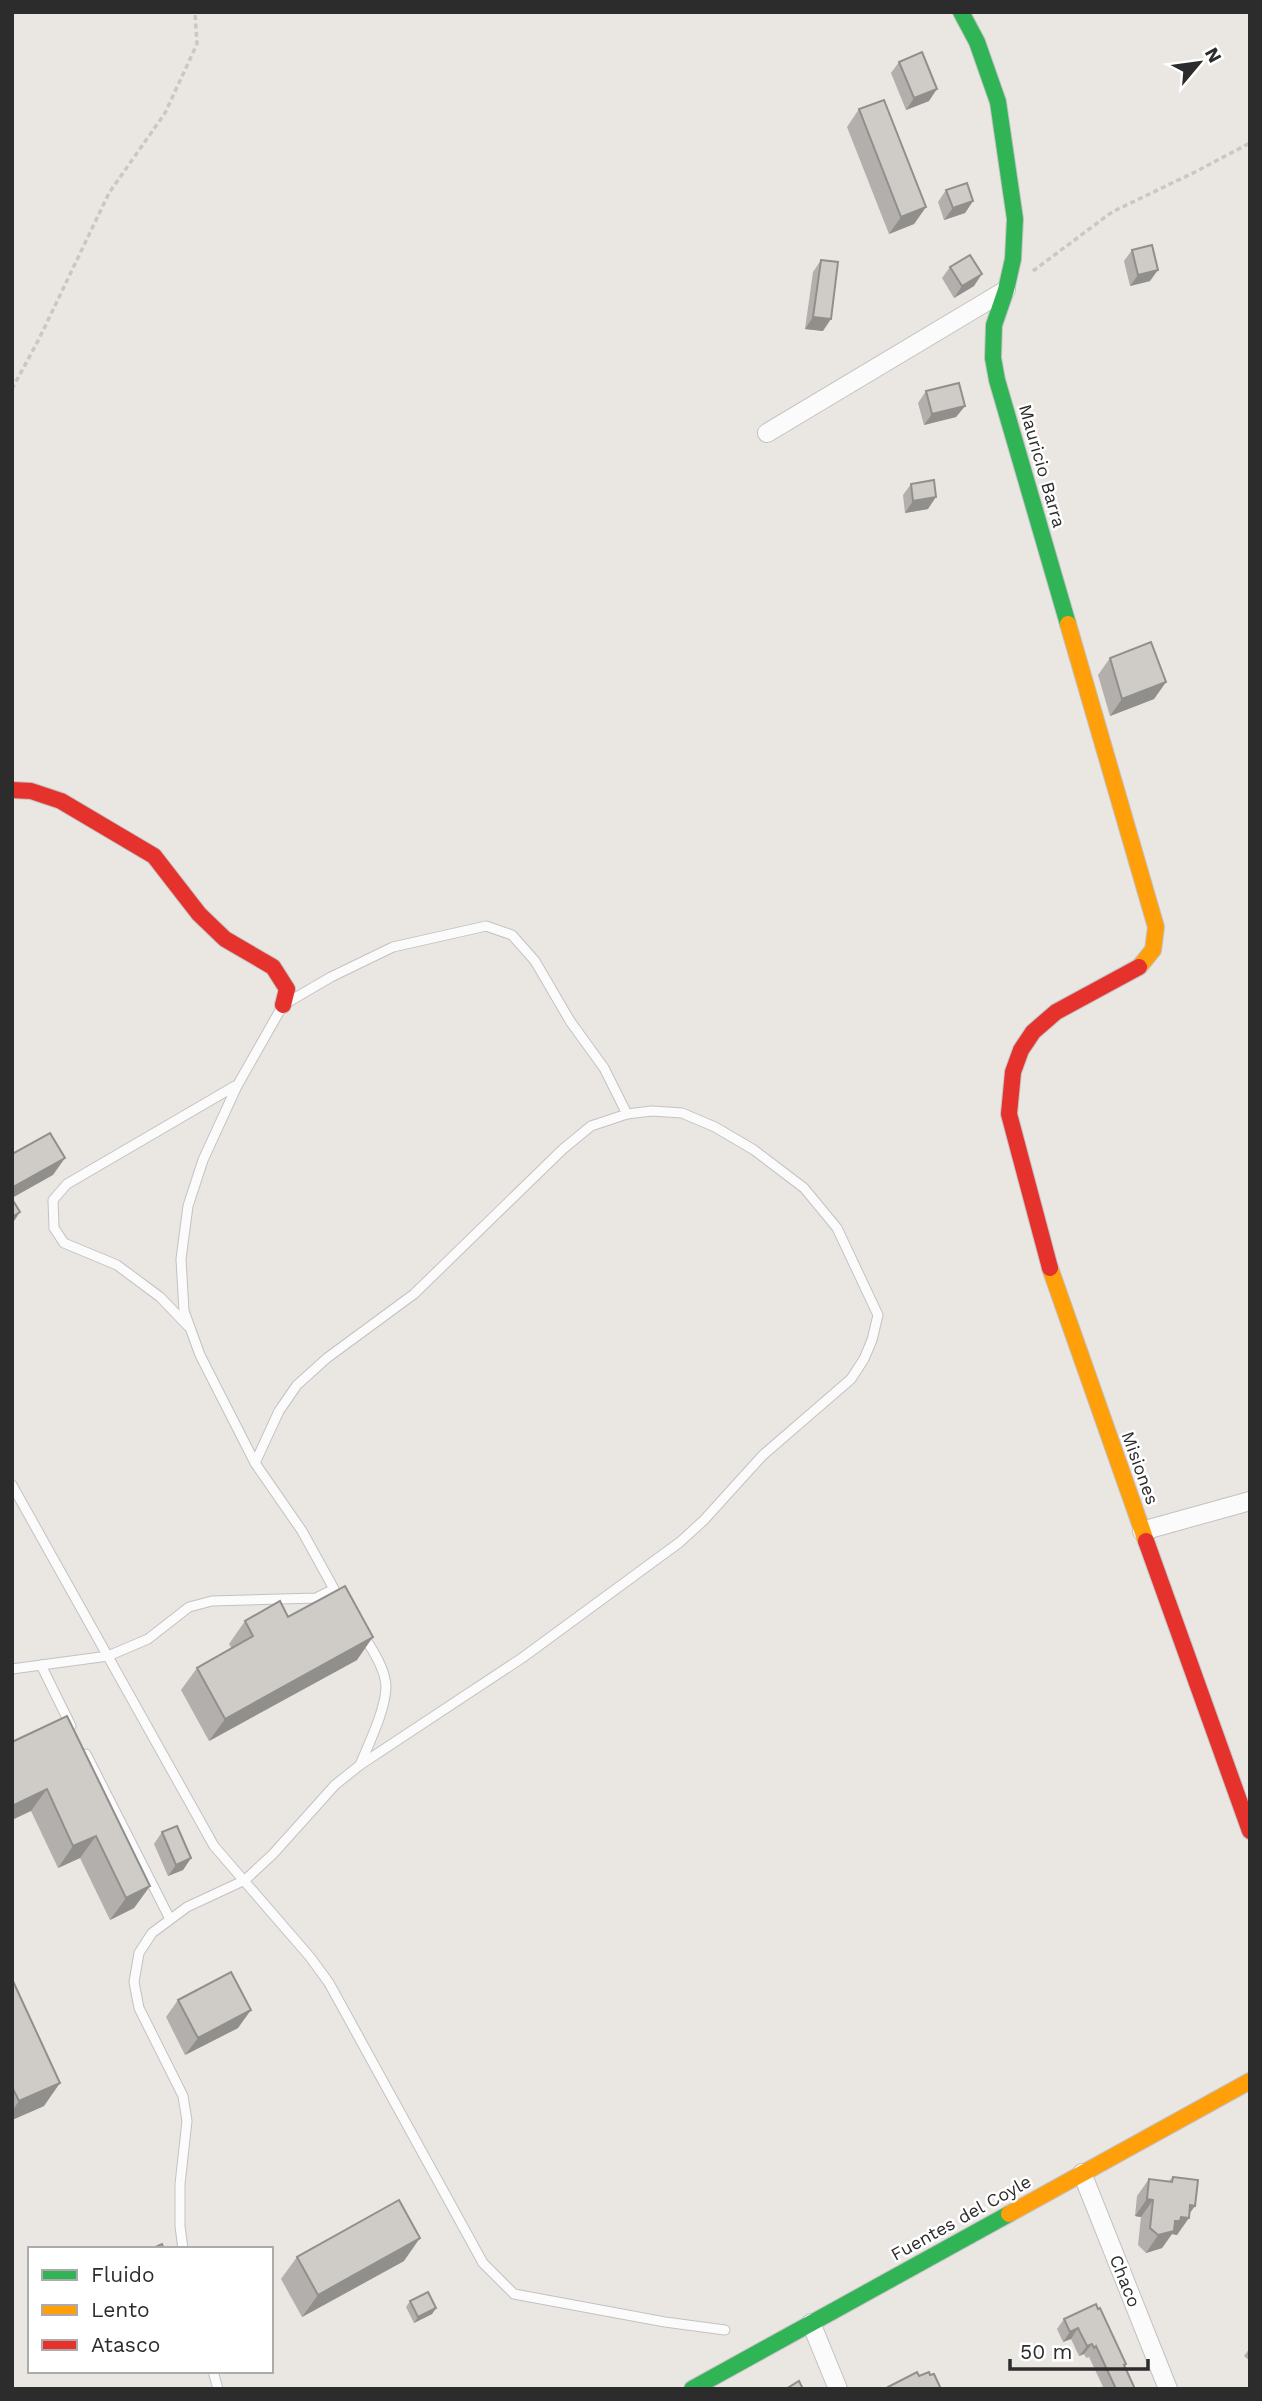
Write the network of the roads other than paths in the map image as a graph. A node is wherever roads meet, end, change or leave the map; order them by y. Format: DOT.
graph roads {
  1 [pos="961,12"];
  2 [pos="1006,290"];
  3 [pos="767,433"];
  4 [pos="12,790"];
  5 [pos="283,1005"];
  6 [pos="237,1086"];
  7 [pos="627,1114"];
  8 [pos="1009,1114"];
  9 [pos="190,1328"];
  10 [pos="256,1463"];
  11 [pos="12,1485"];
  12 [pos="1250,1501"];
  13 [pos="1142,1531"];
  14 [pos="334,1589"];
  15 [pos="341,1601"];
  16 [pos="356,1624"];
  17 [pos="108,1656"];
  18 [pos="41,1665"];
  19 [pos="12,1668"];
  20 [pos="78,1738"];
  21 [pos="84,1750"];
  22 [pos="360,1765"];
  23 [pos="1250,1831"];
  24 [pos="245,1881"];
  25 [pos="170,1919"];
  26 [pos="1250,2081"];
  27 [pos="1082,2173"];
  28 [pos="183,2247"];
  29 [pos="811,2323"];
  30 [pos="725,2330"];
  31 [pos="692,2389"];
  32 [pos="838,2389"];
  33 [pos="1168,2389"];
  1 -- 2 [label="street, Mauricio Barra"];
  2 -- 3 [label="street"];
  2 -- 8 [label="street, Mauricio Barra"];
  4 -- 5 [label="street"];
  5 -- 6 [label="lane"];
  5 -- 7 [label="lane"];
  6 -- 9 [label="lane"];
  6 -- 9 [label="lane"];
  7 -- 10 [label="lane"];
  7 -- 22 [label="lane"];
  8 -- 13 [label="street, Misiones"];
  9 -- 10 [label="lane"];
  10 -- 14 [label="lane"];
  11 -- 17 [label="lane"];
  12 -- 13 [label="street"];
  13 -- 23 [label="street, Misiones"];
  14 -- 15 [label="lane"];
  14 -- 17 [label="lane"];
  16 -- 22 [label="lane"];
  17 -- 18 [label="lane"];
  17 -- 24 [label="lane"];
  18 -- 19 [label="lane"];
  18 -- 20 [label="lane"];
  21 -- 25 [label="lane"];
  22 -- 24 [label="lane"];
  24 -- 25 [label="lane"];
  24 -- 30 [label="lane"];
  25 -- 28 [label="lane"];
  26 -- 27 [label="street, Fuentes del Coyle"];
  27 -- 29 [label="street, Fuentes del Coyle"];
  27 -- 33 [label="street, Chaco"];
  29 -- 31 [label="street, Fuentes del Coyle"];
  29 -- 32 [label="street"];
}
